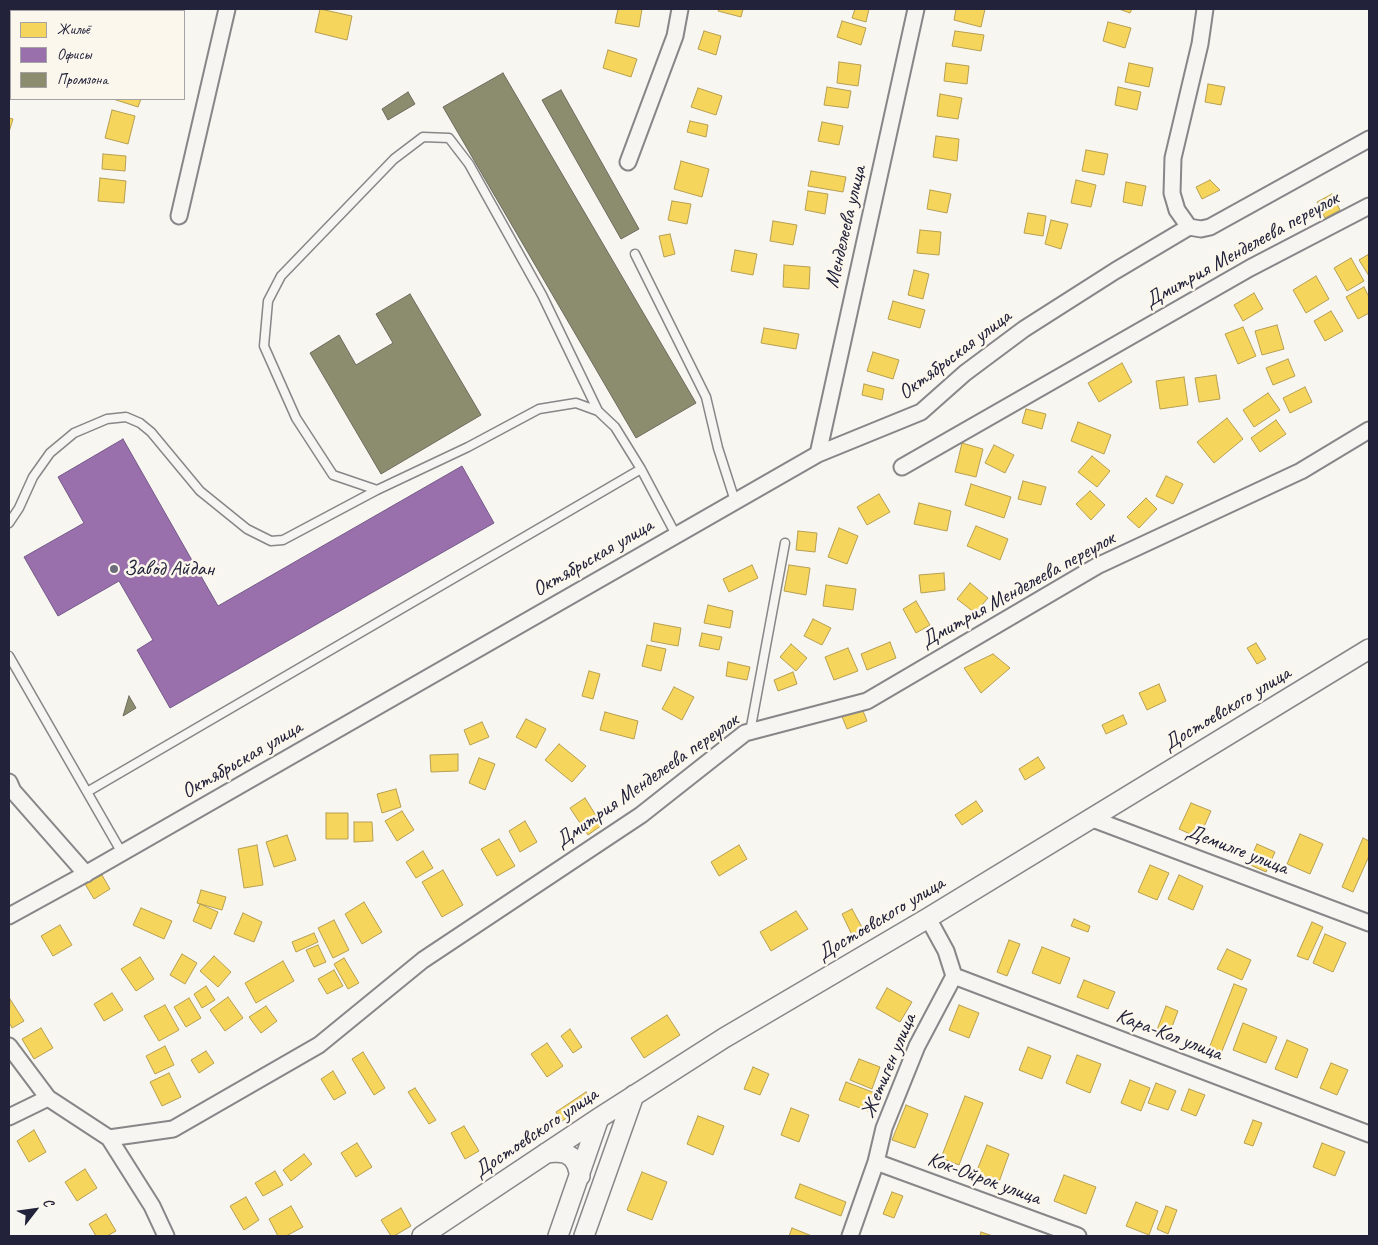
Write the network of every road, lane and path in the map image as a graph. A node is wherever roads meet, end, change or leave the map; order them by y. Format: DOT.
graph roads {
  1 [pos="227,9"];
  2 [pos="680,9"];
  3 [pos="916,9"];
  4 [pos="1206,9"];
  5 [pos="1369,140"];
  6 [pos="628,162"];
  7 [pos="1369,206"];
  8 [pos="179,216"];
  9 [pos="1188,227"];
  10 [pos="635,254"];
  11 [pos="598,411"];
  12 [pos="1369,430"];
  13 [pos="818,454"];
  14 [pos="902,467"];
  15 [pos="641,469"];
  16 [pos="377,490"];
  17 [pos="735,501"];
  18 [pos="9,523"];
  19 [pos="676,535"];
  20 [pos="785,543"];
  21 [pos="1369,649"];
  22 [pos="9,656"];
  23 [pos="750,732"];
  24 [pos="9,782"];
  25 [pos="87,792"];
  26 [pos="1090,818"];
  27 [pos="122,853"];
  28 [pos="86,874"];
  29 [pos="9,916"];
  30 [pos="928,918"];
  31 [pos="1369,923"];
  32 [pos="954,976"];
  33 [pos="9,1046"];
  34 [pos="634,1095"];
  35 [pos="48,1098"];
  36 [pos="9,1117"];
  37 [pos="599,1118"];
  38 [pos="1369,1134"];
  39 [pos="109,1138"];
  40 [pos="617,1146"];
  41 [pos="546,1153"];
  42 [pos="876,1162"];
  43 [pos="580,1176"];
  44 [pos="166,1236"];
  45 [pos="422,1236"];
  46 [pos="558,1236"];
  47 [pos="584,1236"];
  48 [pos="850,1236"];
  49 [pos="1078,1236"];
  1 -- 8 [label="street"];
  2 -- 6 [label="street"];
  3 -- 13 [label="street, Менделеева улица"];
  4 -- 9 [label="street"];
  5 -- 9 [label="street, Дмитрия Менделеева переулок"];
  7 -- 14 [label="street, Дмитрия Менделеева переулок"];
  9 -- 13 [label="street, Октябрьская улица"];
  10 -- 17 [label="lane"];
  11 -- 15 [label="lane"];
  11 -- 16 [label="lane"];
  11 -- 16 [label="lane"];
  12 -- 23 [label="street, Дмитрия Менделеева переулок"];
  13 -- 17 [label="street, Октябрьская улица"];
  15 -- 19 [label="lane"];
  15 -- 25 [label="lane"];
  16 -- 18 [label="lane"];
  17 -- 19 [label="street, Октябрьская улица"];
  19 -- 27 [label="street, Октябрьская улица"];
  20 -- 23 [label="lane"];
  21 -- 26 [label="street, Достоевского улица"];
  22 -- 25 [label="lane"];
  23 -- 39 [label="street, Дмитрия Менделеева переулок"];
  24 -- 28 [label="street"];
  25 -- 27 [label="lane"];
  26 -- 30 [label="street, Достоевского улица"];
  26 -- 31 [label="street, Демилге улица"];
  27 -- 28 [label="street, Октябрьская улица"];
  28 -- 29 [label="street, Октябрьская улица"];
  30 -- 32 [label="street"];
  30 -- 34 [label="street, Достоевского улица"];
  32 -- 38 [label="street, Кара-Кол улица"];
  32 -- 42 [label="street, Жетиген улица"];
  33 -- 35 [label="street"];
  34 -- 37 [label="street, Достоевского улица"];
  34 -- 40 [label="street"];
  35 -- 36 [label="street"];
  35 -- 39 [label="street"];
  37 -- 40 [label="street"];
  37 -- 41 [label="street, Достоевского улица"];
  37 -- 43 [label="street"];
  39 -- 44 [label="street"];
  40 -- 47 [label="street"];
  41 -- 43 [label="street"];
  41 -- 45 [label="street, Достоевского улица"];
  42 -- 48 [label="street, Жетиген улица"];
  42 -- 49 [label="street, Кок-Ойрок улица"];
  43 -- 46 [label="street"];
}
